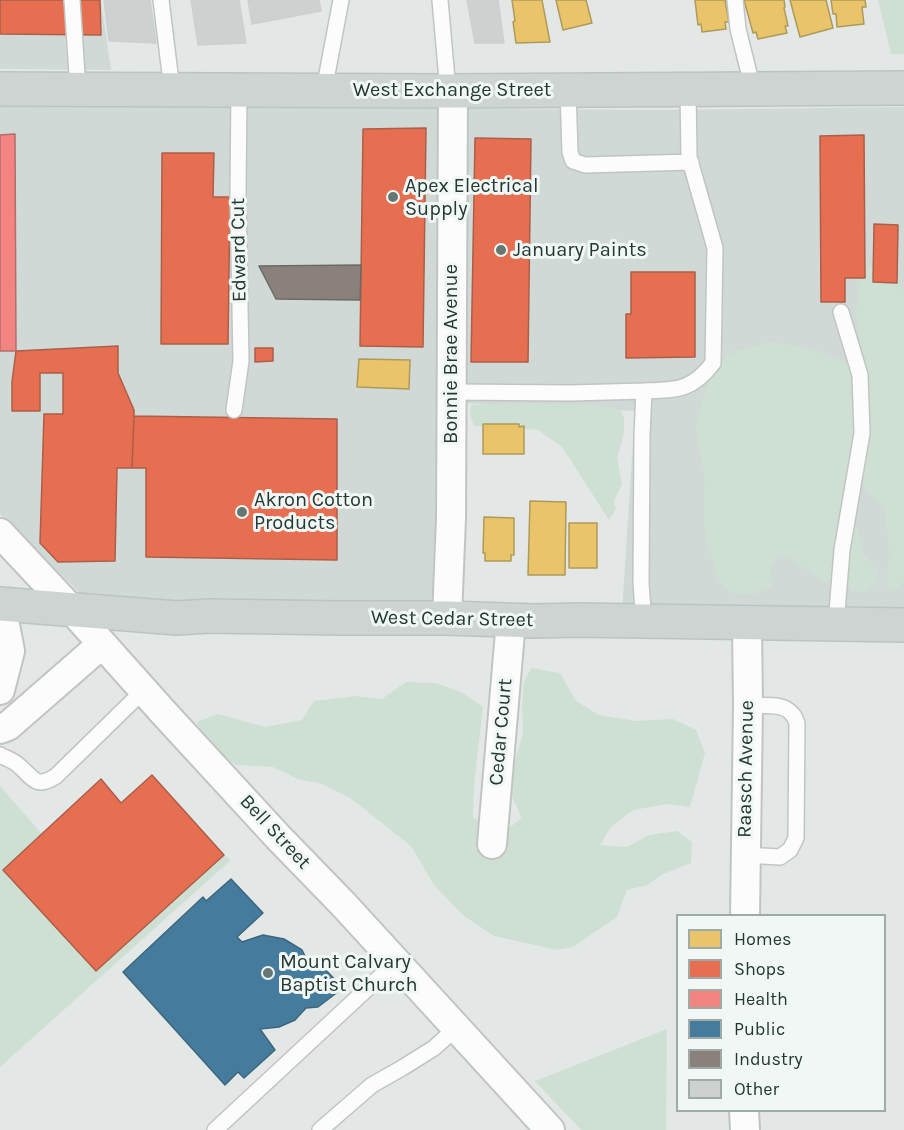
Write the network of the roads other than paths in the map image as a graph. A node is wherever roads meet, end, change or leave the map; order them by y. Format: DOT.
graph roads {
  1 [pos="72,0"];
  2 [pos="161,0"];
  3 [pos="341,0"];
  4 [pos="440,0"];
  5 [pos="735,0"];
  6 [pos="904,88"];
  7 [pos="0,89"];
  8 [pos="78,89"];
  9 [pos="688,89"];
  10 [pos="753,89"];
  11 [pos="172,90"];
  12 [pos="239,90"];
  13 [pos="324,90"];
  14 [pos="568,90"];
  15 [pos="450,91"];
  16 [pos="691,162"];
  17 [pos="841,312"];
  18 [pos="644,391"];
  19 [pos="451,392"];
  20 [pos="234,410"];
  21 [pos="0,533"];
  22 [pos="0,604"];
  23 [pos="72,610"];
  24 [pos="447,618"];
  25 [pos="511,620"];
  26 [pos="644,622"];
  27 [pos="747,623"];
  28 [pos="836,624"];
  29 [pos="904,626"];
  30 [pos="102,644"];
  31 [pos="0,690"];
  32 [pos="144,690"];
  33 [pos="748,706"];
  34 [pos="0,729"];
  35 [pos="0,754"];
  36 [pos="492,844"];
  37 [pos="745,855"];
  38 [pos="745,914"];
  39 [pos="396,962"];
  40 [pos="456,1028"];
  41 [pos="744,1112"];
  42 [pos="215,1130"];
  43 [pos="320,1130"];
  44 [pos="550,1130"];
  45 [pos="745,1130"];
  1 -- 8 [label="lane"];
  2 -- 11 [label="lane"];
  3 -- 13 [label="lane"];
  4 -- 15 [label="lane"];
  5 -- 10 [label="lane"];
  6 -- 10 [label="main road, West Exchange Street"];
  7 -- 8 [label="main road, West Exchange Street"];
  8 -- 11 [label="main road, West Exchange Street"];
  9 -- 10 [label="main road, West Exchange Street"];
  9 -- 14 [label="main road, West Exchange Street"];
  9 -- 16 [label="lane"];
  11 -- 12 [label="main road, West Exchange Street"];
  12 -- 13 [label="main road, West Exchange Street"];
  12 -- 20 [label="lane, Edward Cut"];
  13 -- 15 [label="main road, West Exchange Street"];
  14 -- 15 [label="main road, West Exchange Street"];
  14 -- 16 [label="lane"];
  15 -- 19 [label="street, Bonnie Brae Avenue"];
  16 -- 18 [label="lane"];
  17 -- 28 [label="lane"];
  18 -- 19 [label="lane"];
  18 -- 26 [label="lane"];
  19 -- 24 [label="street, Bonnie Brae Avenue"];
  21 -- 23 [label="street, Bell Street"];
  22 -- 23 [label="main road, West Cedar Street"];
  22 -- 31 [label="street"];
  23 -- 24 [label="main road, West Cedar Street"];
  23 -- 30 [label="street, Bell Street"];
  24 -- 25 [label="main road, West Cedar Street"];
  25 -- 26 [label="main road, West Cedar Street"];
  25 -- 36 [label="street, Cedar Court"];
  26 -- 27 [label="main road, West Cedar Street"];
  27 -- 28 [label="main road, West Cedar Street"];
  27 -- 33 [label="street, Raasch Avenue"];
  28 -- 29 [label="main road, West Cedar Street"];
  30 -- 32 [label="street, Bell Street"];
  30 -- 34 [label="street"];
  32 -- 35 [label="lane"];
  32 -- 39 [label="street, Bell Street"];
  33 -- 37 [label="street, Raasch Avenue"];
  33 -- 37 [label="lane"];
  37 -- 38 [label="street, Raasch Avenue"];
  39 -- 40 [label="street, Bell Street"];
  39 -- 42 [label="lane"];
  40 -- 43 [label="lane"];
  40 -- 44 [label="street, Bell Street"];
  41 -- 45 [label="street"];
}
